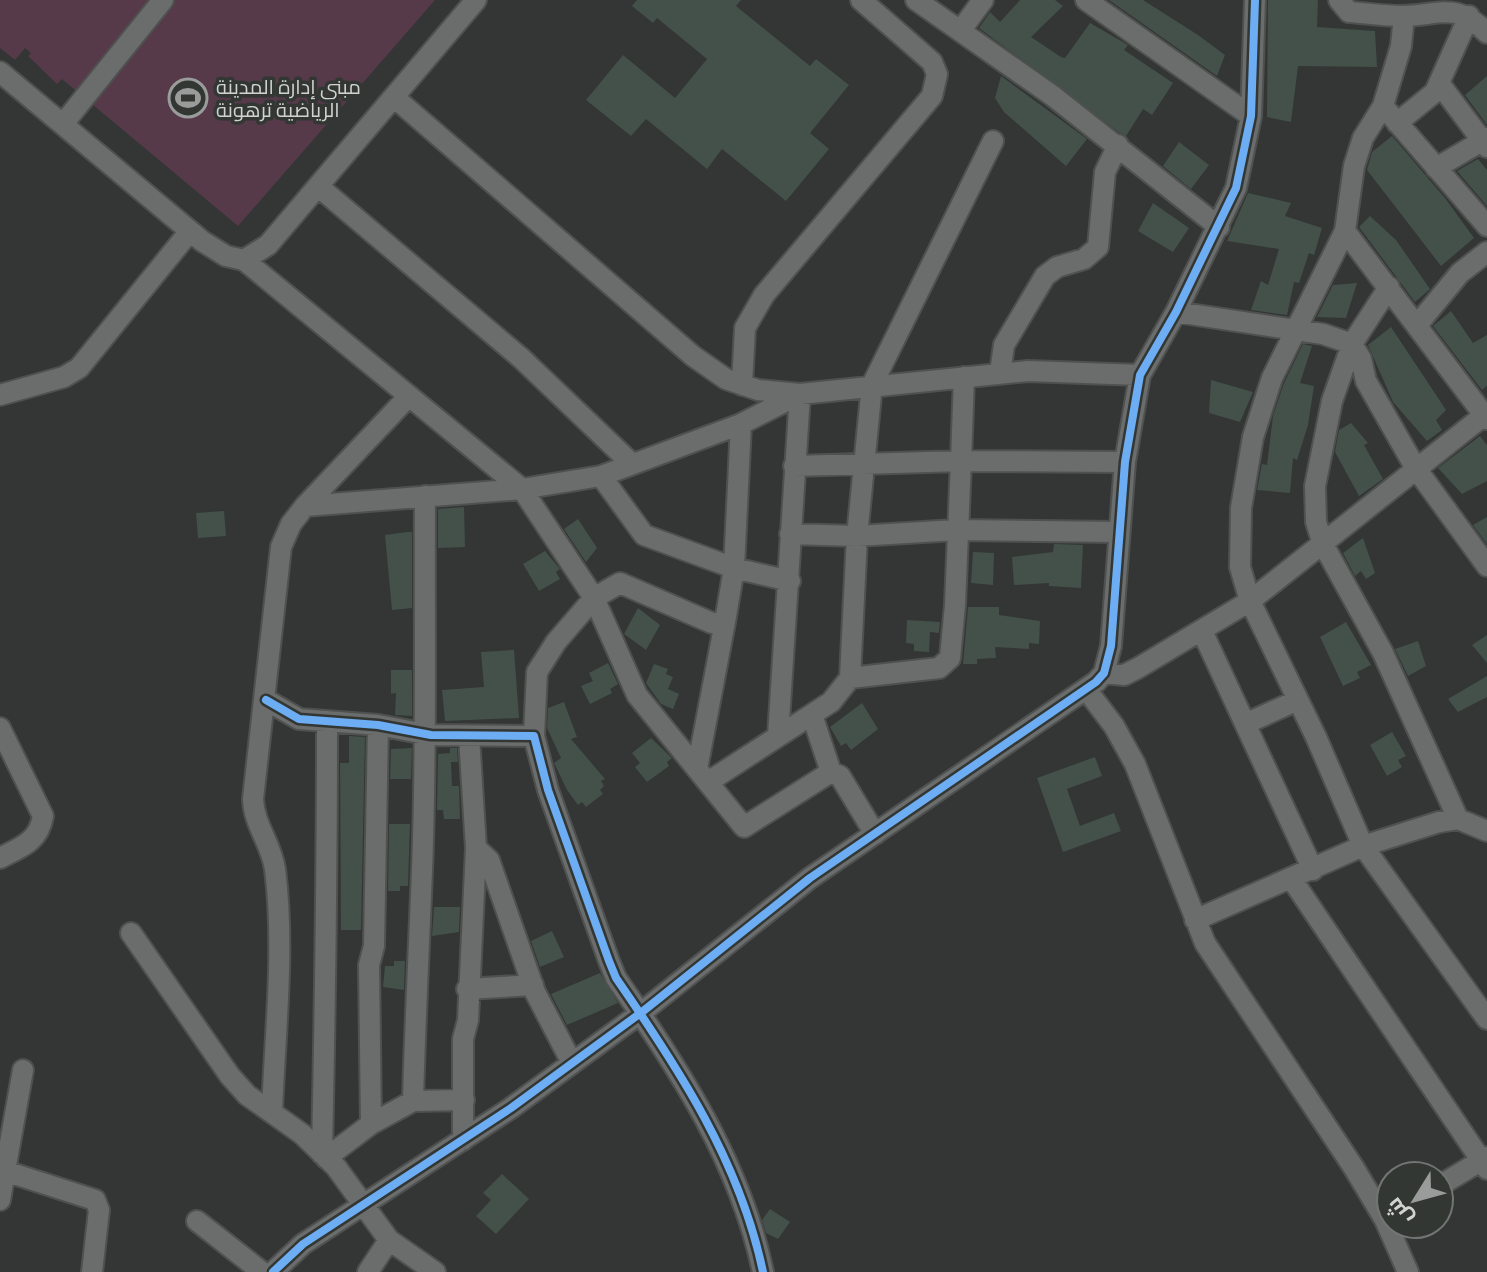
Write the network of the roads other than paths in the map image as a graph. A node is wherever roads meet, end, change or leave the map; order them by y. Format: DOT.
graph roads {
  1 [pos="163,0"];
  2 [pos="476,0"];
  3 [pos="861,0"];
  4 [pos="916,0"];
  5 [pos="983,0"];
  6 [pos="1086,0"];
  7 [pos="1255,0"];
  8 [pos="1339,0"];
  9 [pos="1444,3"];
  10 [pos="1404,16"];
  11 [pos="1469,16"];
  12 [pos="961,30"];
  13 [pos="1487,33"];
  14 [pos="0,72"];
  15 [pos="1439,83"];
  16 [pos="395,98"];
  17 [pos="1383,106"];
  18 [pos="1251,116"];
  19 [pos="1397,123"];
  20 [pos="63,124"];
  21 [pos="993,141"];
  22 [pos="1486,142"];
  23 [pos="1118,145"];
  24 [pos="1436,168"];
  25 [pos="319,187"];
  26 [pos="1487,226"];
  27 [pos="1219,227"];
  28 [pos="190,231"];
  29 [pos="1345,231"];
  30 [pos="1487,252"];
  31 [pos="244,260"];
  32 [pos="1389,287"];
  33 [pos="1176,312"];
  34 [pos="1418,324"];
  35 [pos="1295,331"];
  36 [pos="1352,344"];
  37 [pos="1000,373"];
  38 [pos="1140,375"];
  39 [pos="964,377"];
  40 [pos="742,385"];
  41 [pos="872,385"];
  42 [pos="800,394"];
  43 [pos="0,395"];
  44 [pos="409,396"];
  45 [pos="1486,416"];
  46 [pos="741,424"];
  47 [pos="961,461"];
  48 [pos="1125,462"];
  49 [pos="632,464"];
  50 [pos="862,465"];
  51 [pos="794,466"];
  52 [pos="1415,467"];
  53 [pos="601,476"];
  54 [pos="522,489"];
  55 [pos="425,496"];
  56 [pos="305,506"];
  57 [pos="956,530"];
  58 [pos="1118,532"];
  59 [pos="790,534"];
  60 [pos="857,536"];
  61 [pos="1323,544"];
  62 [pos="1487,566"];
  63 [pos="734,568"];
  64 [pos="790,581"];
  65 [pos="594,598"];
  66 [pos="1250,601"];
  67 [pos="725,622"];
  68 [pos="1202,631"];
  69 [pos="1104,673"];
  70 [pos="850,678"];
  71 [pos="1086,689"];
  72 [pos="266,700"];
  73 [pos="1298,700"];
  74 [pos="812,715"];
  75 [pos="327,721"];
  76 [pos="1247,723"];
  77 [pos="378,725"];
  78 [pos="0,728"];
  79 [pos="423,734"];
  80 [pos="469,736"];
  81 [pos="534,736"];
  82 [pos="778,736"];
  83 [pos="831,772"];
  84 [pos="702,775"];
  85 [pos="1458,819"];
  86 [pos="1487,831"];
  87 [pos="875,834"];
  88 [pos="1363,846"];
  89 [pos="476,848"];
  90 [pos="0,858"];
  91 [pos="1313,870"];
  92 [pos="1291,878"];
  93 [pos="1195,920"];
  94 [pos="131,933"];
  95 [pos="533,985"];
  96 [pos="467,989"];
  97 [pos="642,1012"];
  98 [pos="1487,1019"];
  99 [pos="572,1063"];
  100 [pos="23,1070"];
  101 [pos="464,1100"];
  102 [pos="413,1101"];
  103 [pos="272,1112"];
  104 [pos="371,1124"];
  105 [pos="463,1140"];
  106 [pos="324,1156"];
  107 [pos="1485,1162"];
  108 [pos="5,1171"];
  109 [pos="1455,1178"];
  110 [pos="1375,1199"];
  111 [pos="0,1200"];
  112 [pos="363,1203"];
  113 [pos="197,1221"];
  114 [pos="389,1240"];
  115 [pos="1396,1240"];
  116 [pos="92,1272"];
  117 [pos="262,1272"];
  118 [pos="273,1272"];
  119 [pos="368,1272"];
  120 [pos="435,1272"];
  121 [pos="763,1272"];
  122 [pos="1408,1272"];
  1 -- 20 [label="street"];
  2 -- 16 [label="street"];
  3 -- 40 [label="street"];
  4 -- 12 [label="street"];
  5 -- 12 [label="street"];
  6 -- 18 [label="street"];
  7 -- 18 [label="street"];
  8 -- 10 [label="street"];
  9 -- 10 [label="street"];
  9 -- 11 [label="street"];
  10 -- 17 [label="street"];
  11 -- 13 [label="street"];
  11 -- 15 [label="street"];
  12 -- 23 [label="street"];
  14 -- 20 [label="street"];
  15 -- 19 [label="street"];
  15 -- 22 [label="street"];
  16 -- 25 [label="street"];
  16 -- 40 [label="street"];
  17 -- 19 [label="street"];
  17 -- 29 [label="street"];
  18 -- 27 [label="street"];
  19 -- 24 [label="street"];
  20 -- 28 [label="street"];
  21 -- 41 [label="street"];
  22 -- 24 [label="street"];
  23 -- 27 [label="street"];
  23 -- 37 [label="street"];
  24 -- 26 [label="street"];
  25 -- 31 [label="street"];
  25 -- 49 [label="street"];
  27 -- 33 [label="street"];
  28 -- 31 [label="street"];
  28 -- 43 [label="street"];
  29 -- 32 [label="street"];
  29 -- 35 [label="street"];
  30 -- 34 [label="street"];
  31 -- 44 [label="street"];
  32 -- 34 [label="street"];
  32 -- 36 [label="street"];
  33 -- 35 [label="street"];
  33 -- 38 [label="street"];
  34 -- 45 [label="street"];
  35 -- 36 [label="street"];
  35 -- 66 [label="street"];
  36 -- 52 [label="street"];
  36 -- 61 [label="street"];
  37 -- 38 [label="street"];
  37 -- 39 [label="street"];
  38 -- 48 [label="street"];
  39 -- 41 [label="street"];
  39 -- 47 [label="street"];
  40 -- 42 [label="street"];
  41 -- 42 [label="street"];
  41 -- 50 [label="street"];
  42 -- 46 [label="street"];
  42 -- 51 [label="street"];
  44 -- 54 [label="street"];
  44 -- 56 [label="street"];
  45 -- 52 [label="street"];
  46 -- 49 [label="street"];
  46 -- 63 [label="street"];
  47 -- 48 [label="street"];
  47 -- 50 [label="street"];
  47 -- 57 [label="street"];
  48 -- 58 [label="street"];
  49 -- 53 [label="street"];
  50 -- 51 [label="street"];
  50 -- 60 [label="street"];
  51 -- 59 [label="street"];
  52 -- 61 [label="street"];
  52 -- 62 [label="street"];
  53 -- 54 [label="street"];
  53 -- 63 [label="street"];
  54 -- 55 [label="street"];
  54 -- 65 [label="street"];
  55 -- 56 [label="street"];
  55 -- 79 [label="street"];
  56 -- 72 [label="street"];
  57 -- 58 [label="street"];
  57 -- 60 [label="street"];
  57 -- 70 [label="street"];
  58 -- 69 [label="street"];
  59 -- 60 [label="street"];
  59 -- 64 [label="street"];
  60 -- 70 [label="street"];
  61 -- 66 [label="street"];
  61 -- 85 [label="street"];
  63 -- 64 [label="street"];
  63 -- 67 [label="street"];
  64 -- 82 [label="street"];
  65 -- 67 [label="street"];
  65 -- 81 [label="street"];
  65 -- 84 [label="street"];
  66 -- 68 [label="street"];
  66 -- 73 [label="street"];
  67 -- 84 [label="street"];
  68 -- 69 [label="street"];
  68 -- 76 [label="street"];
  69 -- 71 [label="street"];
  70 -- 74 [label="street"];
  71 -- 87 [label="street"];
  71 -- 93 [label="street"];
  72 -- 75 [label="street"];
  72 -- 103 [label="street"];
  73 -- 76 [label="street"];
  73 -- 88 [label="street"];
  74 -- 82 [label="street"];
  74 -- 83 [label="street"];
  75 -- 77 [label="street"];
  75 -- 106 [label="street"];
  76 -- 91 [label="street"];
  77 -- 79 [label="street"];
  77 -- 104 [label="street"];
  78 -- 90 [label="street"];
  79 -- 80 [label="street"];
  79 -- 102 [label="street"];
  80 -- 81 [label="street"];
  80 -- 89 [label="street"];
  81 -- 97 [label="street"];
  82 -- 84 [label="street"];
  83 -- 84 [label="street"];
  83 -- 87 [label="street"];
  85 -- 86 [label="street"];
  85 -- 88 [label="street"];
  87 -- 97 [label="street"];
  88 -- 91 [label="street"];
  88 -- 98 [label="street"];
  89 -- 95 [label="street"];
  89 -- 96 [label="street"];
  91 -- 92 [label="street"];
  92 -- 93 [label="street"];
  92 -- 107 [label="street"];
  93 -- 110 [label="street"];
  94 -- 103 [label="street"];
  95 -- 96 [label="street"];
  95 -- 99 [label="street"];
  96 -- 101 [label="street"];
  97 -- 99 [label="street"];
  97 -- 121 [label="street"];
  99 -- 105 [label="street"];
  100 -- 108 [label="street"];
  101 -- 102 [label="street"];
  101 -- 105 [label="street"];
  102 -- 104 [label="street"];
  103 -- 106 [label="street"];
  104 -- 106 [label="street"];
  105 -- 112 [label="street"];
  106 -- 112 [label="street"];
  107 -- 109 [label="street"];
  108 -- 111 [label="street"];
  108 -- 116 [label="street"];
  112 -- 114 [label="street"];
  112 -- 118 [label="street"];
  113 -- 117 [label="street"];
  114 -- 119 [label="street"];
  114 -- 120 [label="street"];
  115 -- 122 [label="street"];
}
